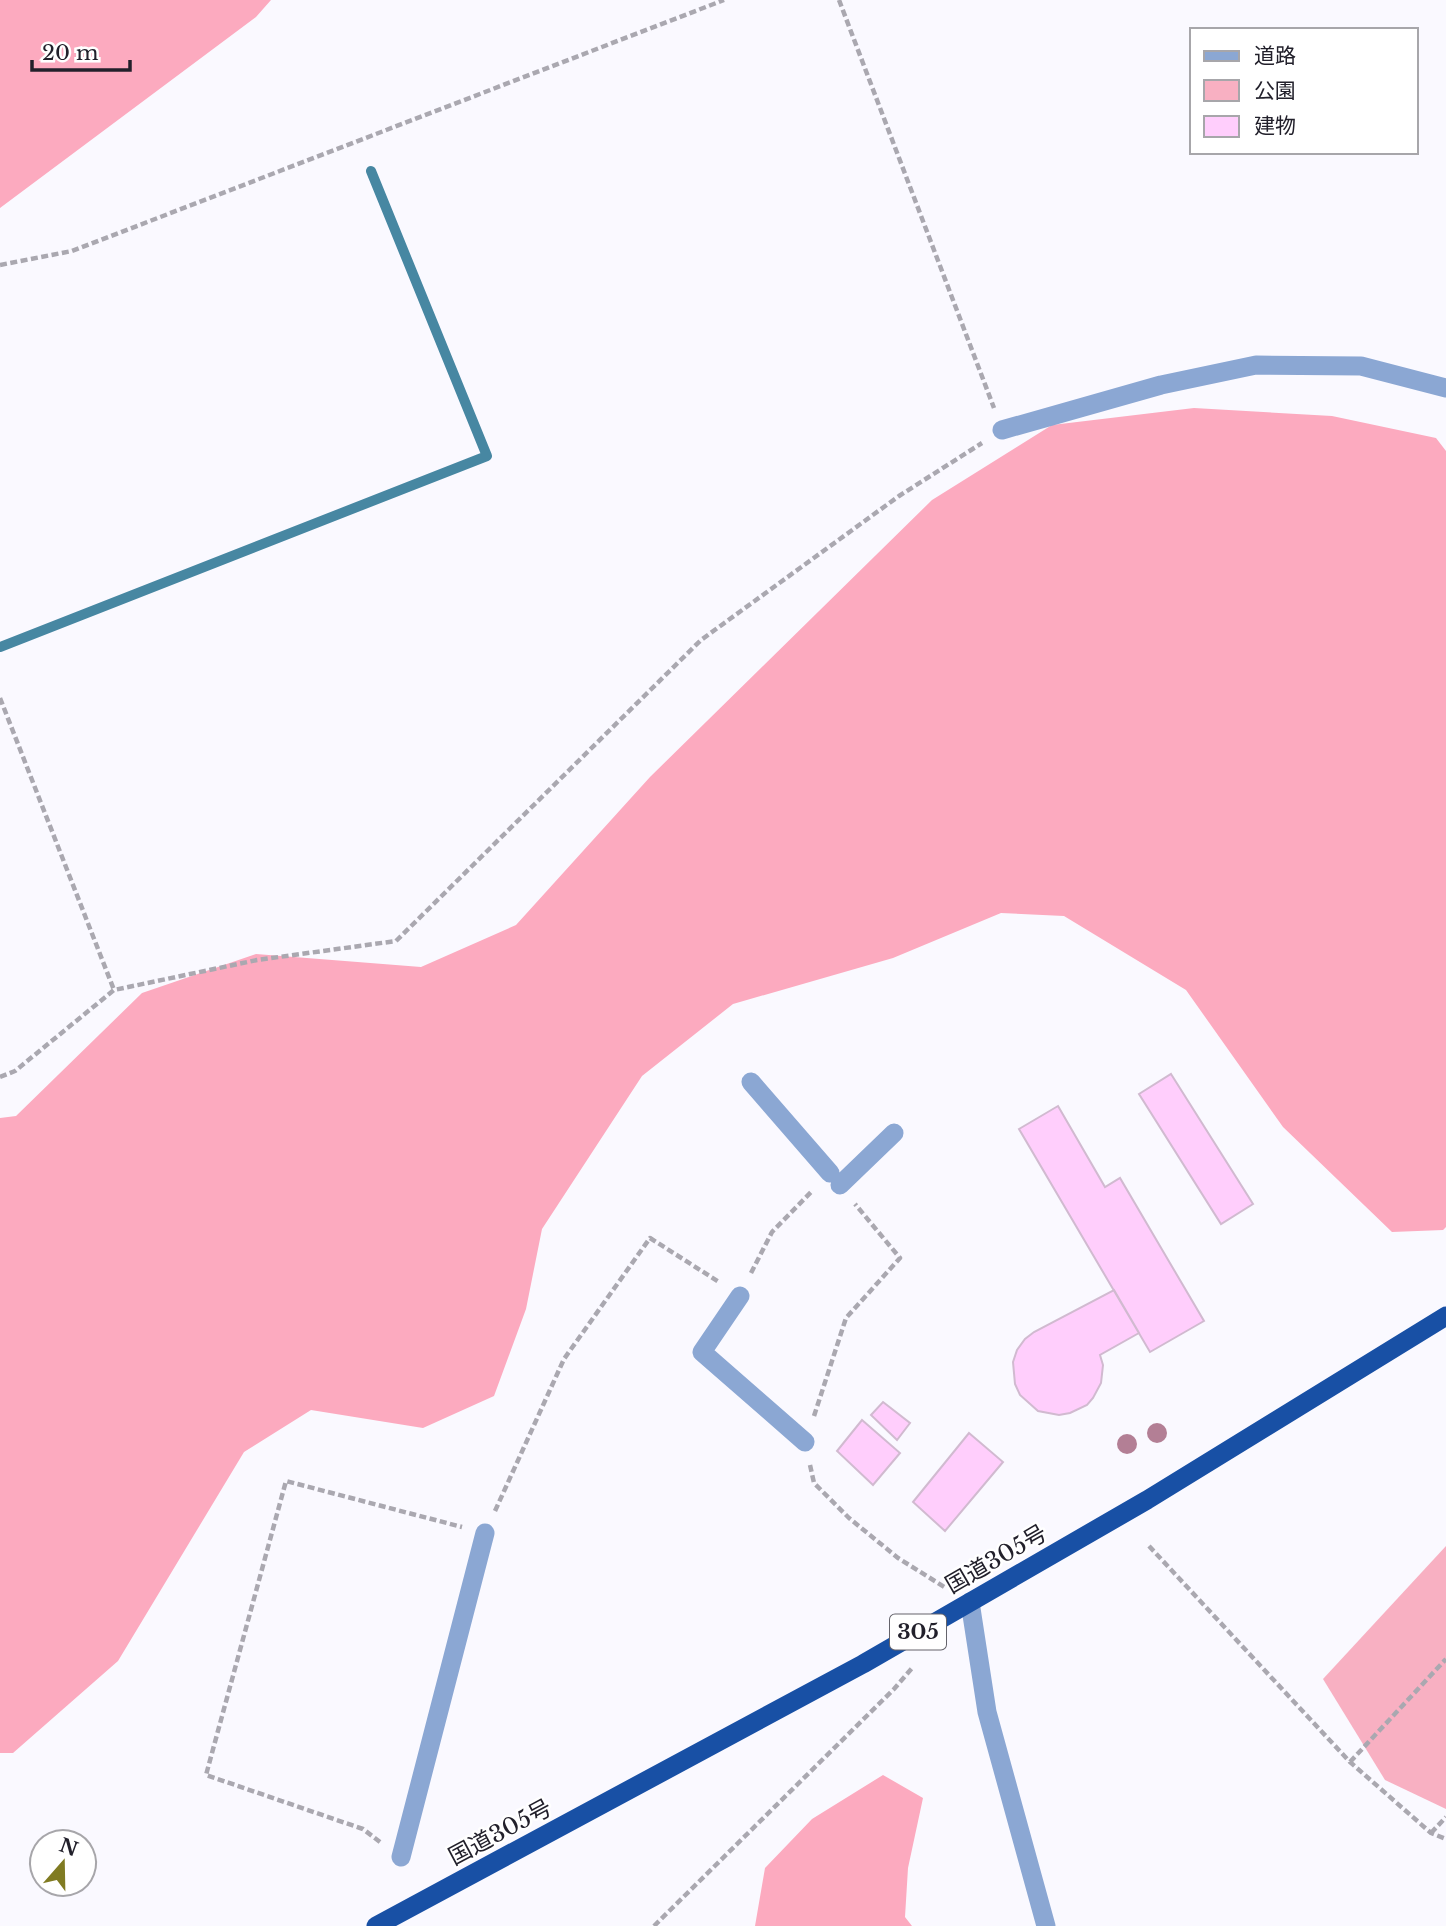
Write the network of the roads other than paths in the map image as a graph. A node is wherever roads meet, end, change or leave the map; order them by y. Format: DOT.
graph roads {
  1 [pos="1446,388"];
  2 [pos="1002,430"];
  3 [pos="751,1082"];
  4 [pos="894,1133"];
  5 [pos="740,1296"];
  6 [pos="1446,1315"];
  7 [pos="805,1442"];
  8 [pos="485,1533"];
  9 [pos="970,1602"];
  10 [pos="401,1857"];
  11 [pos="376,1926"];
  12 [pos="1046,1926"];
  1 -- 2 [label="street"];
  3 -- 4 [label="street"];
  5 -- 7 [label="street"];
  6 -- 9 [label="highway, 国道305号 / 305"];
  8 -- 10 [label="street"];
  9 -- 11 [label="highway, 国道305号 / 305"];
  9 -- 12 [label="street"];
}
